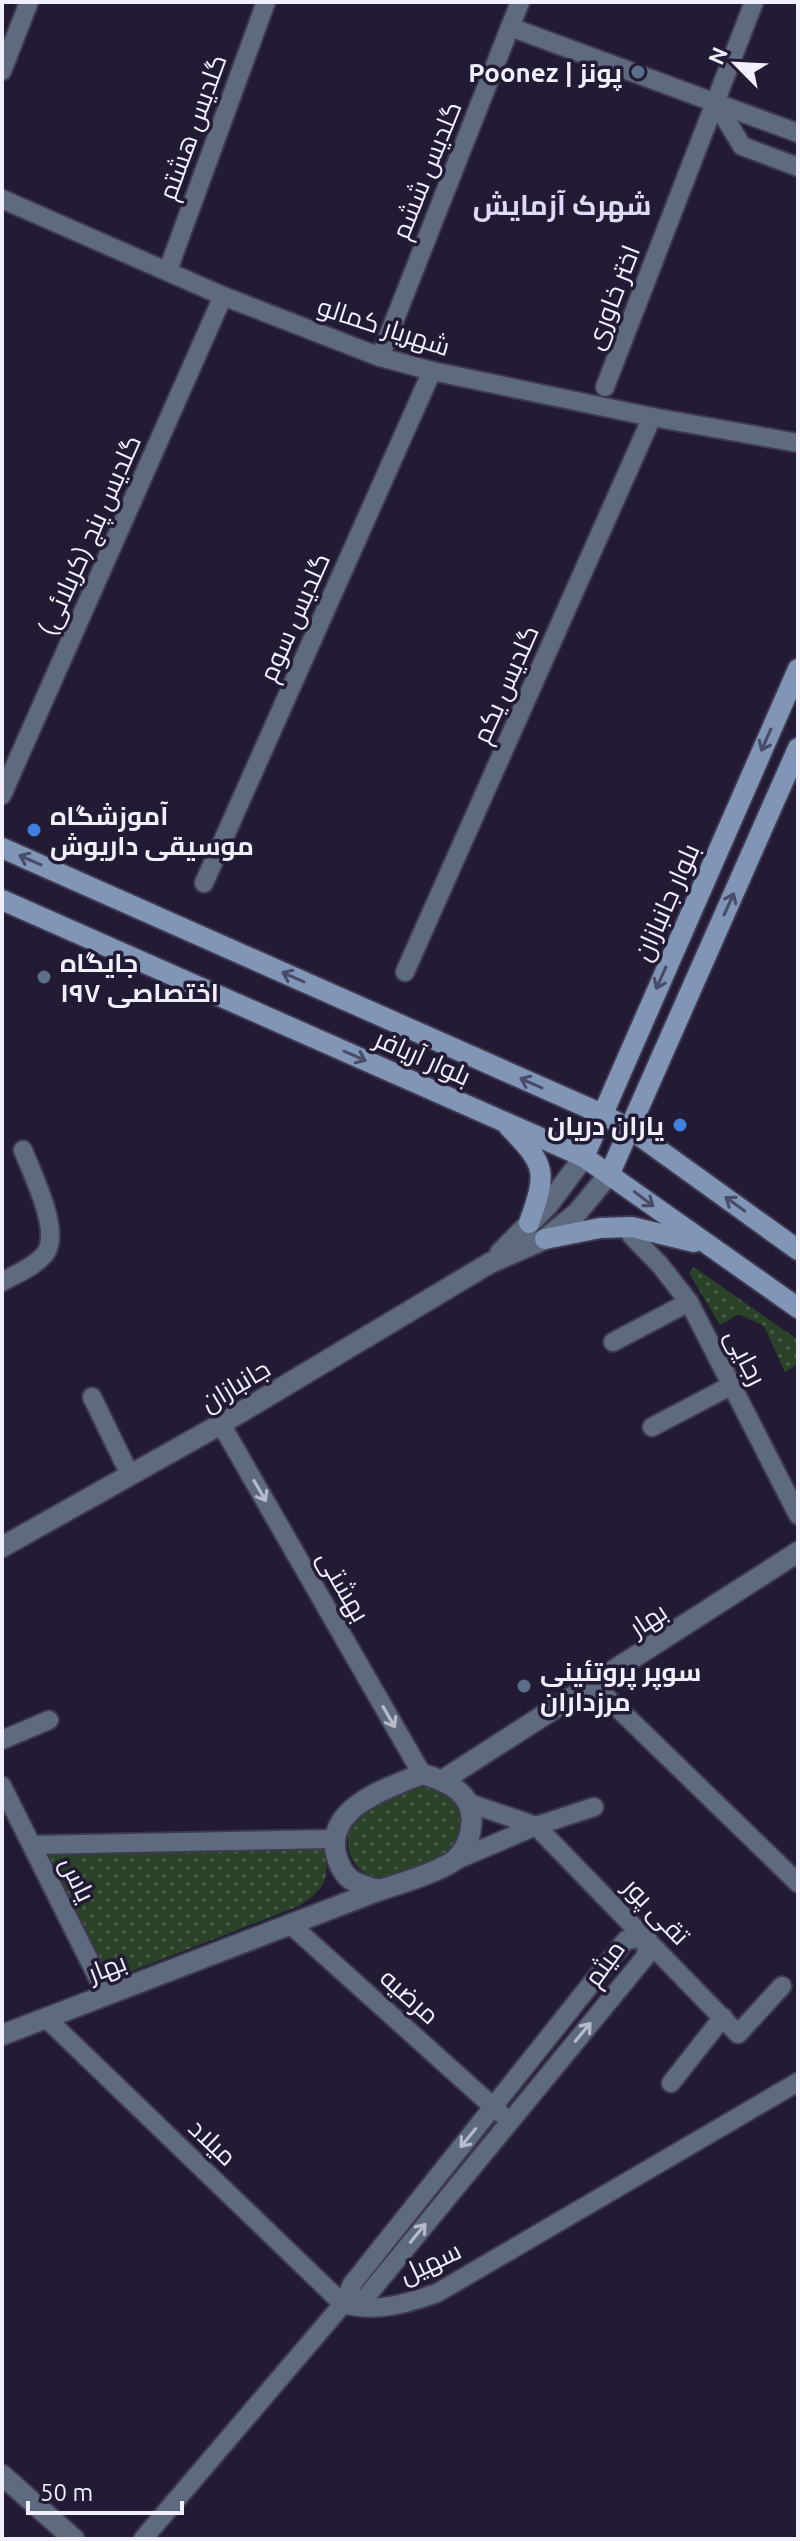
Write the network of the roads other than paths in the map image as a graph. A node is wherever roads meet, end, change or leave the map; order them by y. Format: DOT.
graph roads {
  1 [pos="29,2"];
  2 [pos="266,2"];
  3 [pos="520,2"];
  4 [pos="754,2"];
  5 [pos="510,27"];
  6 [pos="2,71"];
  7 [pos="716,103"];
  8 [pos="798,133"];
  9 [pos="798,167"];
  10 [pos="2,199"];
  11 [pos="168,270"];
  12 [pos="223,296"];
  13 [pos="380,357"];
  14 [pos="432,371"];
  15 [pos="605,387"];
  16 [pos="652,417"];
  17 [pos="771,440"];
  18 [pos="798,443"];
  19 [pos="798,451"];
  20 [pos="798,669"];
  21 [pos="798,748"];
  22 [pos="2,795"];
  23 [pos="2,848"];
  24 [pos="204,883"];
  25 [pos="2,900"];
  26 [pos="405,972"];
  27 [pos="602,1114"];
  28 [pos="503,1121"];
  29 [pos="630,1129"];
  30 [pos="23,1150"];
  31 [pos="584,1157"];
  32 [pos="610,1173"];
  33 [pos="529,1223"];
  34 [pos="631,1235"];
  35 [pos="545,1239"];
  36 [pos="708,1245"];
  37 [pos="798,1250"];
  38 [pos="490,1263"];
  39 [pos="2,1282"];
  40 [pos="689,1302"];
  41 [pos="798,1308"];
  42 [pos="613,1342"];
  43 [pos="732,1385"];
  44 [pos="92,1397"];
  45 [pos="221,1424"];
  46 [pos="652,1427"];
  47 [pos="130,1475"];
  48 [pos="798,1515"];
  49 [pos="2,1547"];
  50 [pos="798,1552"];
  51 [pos="594,1685"];
  52 [pos="49,1720"];
  53 [pos="2,1740"];
  54 [pos="422,1774"];
  55 [pos="443,1780"];
  56 [pos="2,1786"];
  57 [pos="469,1803"];
  58 [pos="594,1807"];
  59 [pos="536,1826"];
  60 [pos="333,1839"];
  61 [pos="33,1845"];
  62 [pos="454,1861"];
  63 [pos="340,1870"];
  64 [pos="798,1883"];
  65 [pos="380,1890"];
  66 [pos="321,1913"];
  67 [pos="291,1925"];
  68 [pos="647,1937"];
  69 [pos="782,1986"];
  70 [pos="106,1994"];
  71 [pos="723,2017"];
  72 [pos="46,2018"];
  73 [pos="2,2035"];
  74 [pos="798,2082"];
  75 [pos="671,2083"];
  76 [pos="493,2107"];
  77 [pos="509,2121"];
  78 [pos="343,2304"];
  79 [pos="2,2475"];
  80 [pos="74,2539"];
  81 [pos="143,2539"];
  1 -- 6 [label="street"];
  2 -- 11 [label="street, گلدیس هشتم"];
  3 -- 5 [label="street, گلدیس ششم"];
  4 -- 7 [label="street, اختر خاوری"];
  5 -- 7 [label="street"];
  5 -- 13 [label="street, گلدیس ششم"];
  7 -- 8 [label="street"];
  7 -- 9 [label="street"];
  7 -- 15 [label="street, اختر خاوری"];
  10 -- 11 [label="street, شهریار کمالو"];
  11 -- 12 [label="street, شهریار کمالو"];
  12 -- 13 [label="street, شهریار کمالو"];
  12 -- 22 [label="street, گلدیس پنج (کربلائی)"];
  13 -- 14 [label="street, شهریار کمالو"];
  14 -- 16 [label="street, شهریار کمالو"];
  14 -- 24 [label="street, گلدیس سوم"];
  16 -- 17 [label="street, شهریار کمالو"];
  16 -- 26 [label="street, گلدیس یکم"];
  17 -- 18 [label="street"];
  17 -- 19 [label="street"];
  20 -- 27 [label="main road, بلوار جانبازان, one-way"];
  29 -- 21 [label="main road, one-way"];
  27 -- 23 [label="main road, بلوار آریافر, one-way"];
  25 -- 28 [label="main road, بلوار آریافر, one-way"];
  27 -- 29 [label="main road, بلوار آریافر"];
  27 -- 31 [label="main road, بلوار جانبازان"];
  28 -- 31 [label="main road, بلوار آریافر"];
  28 -- 33 [label="main road"];
  29 -- 32 [label="main road"];
  37 -- 29 [label="main road, بلوار آریافر, one-way"];
  30 -- 39 [label="street"];
  31 -- 32 [label="main road, بلوار آریافر"];
  31 -- 33 [label="street, جانبازان"];
  32 -- 35 [label="street, جانبازان"];
  32 -- 36 [label="main road, بلوار آریافر, one-way"];
  33 -- 38 [label="street, جانبازان"];
  34 -- 40 [label="street, رجایی"];
  35 -- 36 [label="main road"];
  35 -- 38 [label="street, جانبازان"];
  36 -- 41 [label="main road, بلوار آریافر"];
  38 -- 45 [label="street, جانبازان"];
  40 -- 42 [label="street"];
  40 -- 43 [label="street, رجایی"];
  43 -- 46 [label="street"];
  43 -- 48 [label="street, رجایی"];
  44 -- 47 [label="street"];
  45 -- 47 [label="street, جانبازان"];
  45 -- 54 [label="street, بهشتی, one-way"];
  47 -- 49 [label="street, جانبازان"];
  50 -- 51 [label="street, بهار"];
  51 -- 55 [label="street, بهار"];
  51 -- 64 [label="street"];
  52 -- 53 [label="street"];
  54 -- 55 [label="street"];
  54 -- 60 [label="street"];
  55 -- 57 [label="street"];
  56 -- 61 [label="street, یاس"];
  57 -- 59 [label="street"];
  57 -- 62 [label="street"];
  58 -- 59 [label="street"];
  59 -- 62 [label="street"];
  59 -- 68 [label="street, تقی پور"];
  60 -- 61 [label="street"];
  60 -- 63 [label="street"];
  61 -- 70 [label="street, یاس"];
  62 -- 65 [label="street"];
  63 -- 65 [label="street"];
  63 -- 66 [label="street"];
  65 -- 66 [label="street, بهار"];
  66 -- 67 [label="street, بهار"];
  67 -- 70 [label="street, بهار"];
  67 -- 76 [label="street, مرضیه"];
  68 -- 71 [label="street, تقی پور"];
  68 -- 76 [label="street, میثم"];
  77 -- 68 [label="street, میثم, one-way"];
  69 -- 71 [label="street, تقی پور"];
  70 -- 72 [label="street, بهار"];
  71 -- 75 [label="street"];
  72 -- 73 [label="street, بهار"];
  72 -- 78 [label="street, میلاد"];
  74 -- 78 [label="street, سهیل"];
  76 -- 77 [label="street, مرضیه"];
  76 -- 78 [label="street, میثم, one-way"];
  78 -- 77 [label="street, میثم, one-way"];
  78 -- 81 [label="street"];
  79 -- 80 [label="street"];
}
